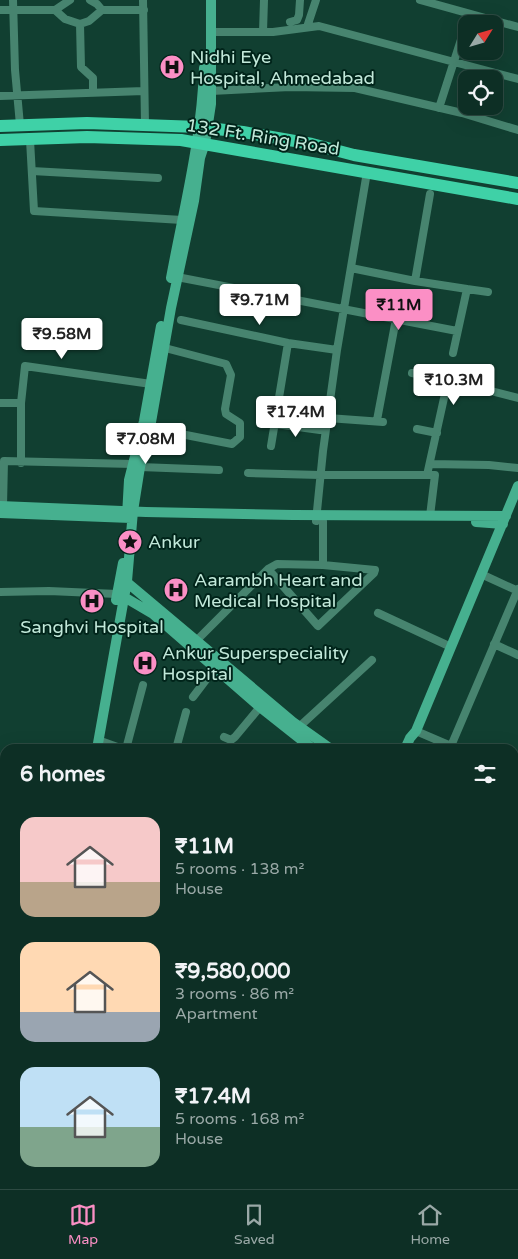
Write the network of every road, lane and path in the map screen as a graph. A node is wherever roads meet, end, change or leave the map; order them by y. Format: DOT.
graph roads {
  1 [pos="13,0"];
  2 [pos="70,0"];
  3 [pos="90,0"];
  4 [pos="143,0"];
  5 [pos="204,0"];
  6 [pos="211,0"];
  7 [pos="264,0"];
  8 [pos="300,0"];
  9 [pos="316,0"];
  10 [pos="420,0"];
  11 [pos="0,10"];
  12 [pos="14,10"];
  13 [pos="55,10"];
  14 [pos="102,10"];
  15 [pos="144,10"];
  16 [pos="470,14"];
  17 [pos="290,22"];
  18 [pos="80,24"];
  19 [pos="307,27"];
  20 [pos="518,27"];
  21 [pos="211,32"];
  22 [pos="263,32"];
  23 [pos="458,52"];
  24 [pos="455,62"];
  25 [pos="518,79"];
  26 [pos="144,91"];
  27 [pos="92,92"];
  28 [pos="211,92"];
  29 [pos="0,96"];
  30 [pos="17,96"];
  31 [pos="439,108"];
  32 [pos="145,124"];
  33 [pos="20,125"];
  34 [pos="0,126"];
  35 [pos="203,127"];
  36 [pos="518,130"];
  37 [pos="0,140"];
  38 [pos="30,140"];
  39 [pos="200,143"];
  40 [pos="32,171"];
  41 [pos="367,172"];
  42 [pos="158,178"];
  43 [pos="518,183"];
  44 [pos="430,194"];
  45 [pos="518,200"];
  46 [pos="182,220"];
  47 [pos="351,268"];
  48 [pos="177,277"];
  49 [pos="415,281"];
  50 [pos="467,289"];
  51 [pos="488,292"];
  52 [pos="344,309"];
  53 [pos="396,319"];
  54 [pos="181,320"];
  55 [pos="457,331"];
  56 [pos="288,343"];
  57 [pos="165,348"];
  58 [pos="336,350"];
  59 [pos="454,353"];
  60 [pos="450,370"];
  61 [pos="412,373"];
  62 [pos="448,380"];
  63 [pos="151,384"];
  64 [pos="518,398"];
  65 [pos="0,403"];
  66 [pos="22,403"];
  67 [pos="328,418"];
  68 [pos="276,424"];
  69 [pos="150,428"];
  70 [pos="417,429"];
  71 [pos="320,430"];
  72 [pos="437,433"];
  73 [pos="271,446"];
  74 [pos="21,463"];
  75 [pos="430,464"];
  76 [pos="137,466"];
  77 [pos="518,468"];
  78 [pos="219,470"];
  79 [pos="248,473"];
  80 [pos="320,475"];
  81 [pos="427,475"];
  82 [pos="518,486"];
  83 [pos="1,508"];
  84 [pos="130,514"];
  85 [pos="430,516"];
  86 [pos="318,519"];
  87 [pos="504,520"];
  88 [pos="323,565"];
  89 [pos="268,569"];
  90 [pos="481,574"];
  91 [pos="124,579"];
  92 [pos="518,590"];
  93 [pos="0,592"];
  94 [pos="121,595"];
  95 [pos="378,613"];
  96 [pos="197,640"];
  97 [pos="494,644"];
  98 [pos="451,647"];
  99 [pos="518,655"];
  100 [pos="372,660"];
  101 [pos="216,668"];
  102 [pos="143,685"];
  103 [pos="193,696"];
  104 [pos="260,707"];
  105 [pos="186,712"];
  106 [pos="300,726"];
  107 [pos="416,730"];
  108 [pos="224,737"];
  109 [pos="91,744"];
  110 [pos="98,744"];
  111 [pos="125,744"];
  112 [pos="177,744"];
  113 [pos="300,744"];
  114 [pos="324,744"];
  115 [pos="407,744"];
  116 [pos="414,744"];
  117 [pos="448,744"];
  118 [pos="456,744"];
  1 -- 12 [label="street"];
  2 -- 13 [label="street"];
  3 -- 14 [label="street"];
  4 -- 15 [label="street"];
  5 -- 35 [label="street"];
  6 -- 21 [label="street"];
  7 -- 22 [label="street"];
  8 -- 17 [label="street"];
  9 -- 19 [label="street"];
  10 -- 16 [label="street"];
  11 -- 12 [label="street"];
  12 -- 13 [label="street"];
  12 -- 30 [label="street"];
  13 -- 18 [label="street"];
  14 -- 15 [label="street"];
  14 -- 18 [label="street"];
  15 -- 26 [label="street"];
  16 -- 20 [label="street"];
  18 -- 27 [label="street"];
  19 -- 22 [label="street"];
  19 -- 24 [label="street"];
  21 -- 22 [label="street"];
  21 -- 28 [label="street"];
  23 -- 24 [label="street"];
  24 -- 25 [label="street"];
  24 -- 31 [label="street"];
  26 -- 27 [label="street"];
  26 -- 32 [label="street"];
  27 -- 30 [label="street"];
  28 -- 31 [label="street"];
  28 -- 35 [label="street"];
  29 -- 30 [label="street"];
  30 -- 33 [label="street"];
  31 -- 36 [label="street"];
  32 -- 33 [label="main road, 132 Ft. Ring Road"];
  32 -- 35 [label="main road, 132 Ft. Ring Road"];
  33 -- 34 [label="main road, 132 Ft. Ring Road"];
  35 -- 39 [label="street"];
  35 -- 43 [label="main road, 132 Ft. Ring Road"];
  37 -- 38 [label="main road, 132 Ft. Ring Road"];
  38 -- 39 [label="main road, 132 Ft. Ring Road"];
  38 -- 40 [label="street"];
  39 -- 41 [label="main road, 132 Ft. Ring Road"];
  39 -- 46 [label="street"];
  39 -- 48 [label="street"];
  40 -- 42 [label="street"];
  40 -- 46 [label="street"];
  41 -- 45 [label="main road, 132 Ft. Ring Road"];
  41 -- 47 [label="street"];
  44 -- 49 [label="street"];
  46 -- 63 [label="street"];
  47 -- 49 [label="street"];
  47 -- 52 [label="street"];
  48 -- 52 [label="street"];
  48 -- 57 [label="street"];
  49 -- 50 [label="street"];
  50 -- 51 [label="street"];
  50 -- 55 [label="street"];
  52 -- 53 [label="street"];
  52 -- 58 [label="street"];
  53 -- 55 [label="street"];
  53 -- 67 [label="street"];
  54 -- 56 [label="street"];
  55 -- 59 [label="street"];
  56 -- 58 [label="street"];
  56 -- 68 [label="street"];
  57 -- 69 [label="street"];
  57 -- 69 [label="street"];
  58 -- 67 [label="street"];
  60 -- 62 [label="street"];
  61 -- 62 [label="street"];
  62 -- 64 [label="street"];
  62 -- 72 [label="street"];
  63 -- 66 [label="street"];
  63 -- 76 [label="street"];
  65 -- 66 [label="street"];
  66 -- 74 [label="street"];
  67 -- 80 [label="street"];
  68 -- 71 [label="street"];
  68 -- 73 [label="street"];
  69 -- 76 [label="street"];
  70 -- 72 [label="street"];
  72 -- 75 [label="street"];
  74 -- 76 [label="street"];
  74 -- 83 [label="street"];
  75 -- 77 [label="street"];
  75 -- 81 [label="street"];
  76 -- 78 [label="street"];
  76 -- 84 [label="street"];
  79 -- 80 [label="street"];
  80 -- 81 [label="street"];
  80 -- 86 [label="street"];
  81 -- 85 [label="street"];
  82 -- 87 [label="street"];
  83 -- 84 [label="street"];
  84 -- 86 [label="street"];
  84 -- 91 [label="street"];
  85 -- 86 [label="street"];
  85 -- 87 [label="street"];
  86 -- 87 [label="street"];
  86 -- 88 [label="street"];
  87 -- 90 [label="street"];
  88 -- 89 [label="street"];
  88 -- 89 [label="street"];
  89 -- 96 [label="street"];
  90 -- 92 [label="street"];
  90 -- 98 [label="street"];
  91 -- 94 [label="street"];
  91 -- 96 [label="street"];
  92 -- 97 [label="street"];
  93 -- 94 [label="street"];
  94 -- 101 [label="street"];
  94 -- 109 [label="street"];
  94 -- 110 [label="street"];
  95 -- 98 [label="street"];
  96 -- 106 [label="street"];
  97 -- 99 [label="street"];
  97 -- 118 [label="street"];
  98 -- 107 [label="street"];
  100 -- 106 [label="street"];
  101 -- 103 [label="street"];
  101 -- 104 [label="street"];
  102 -- 111 [label="street"];
  104 -- 108 [label="street"];
  104 -- 113 [label="street"];
  105 -- 112 [label="street"];
  106 -- 114 [label="street"];
  107 -- 115 [label="street"];
  107 -- 116 [label="street"];
  107 -- 117 [label="street"];
}
